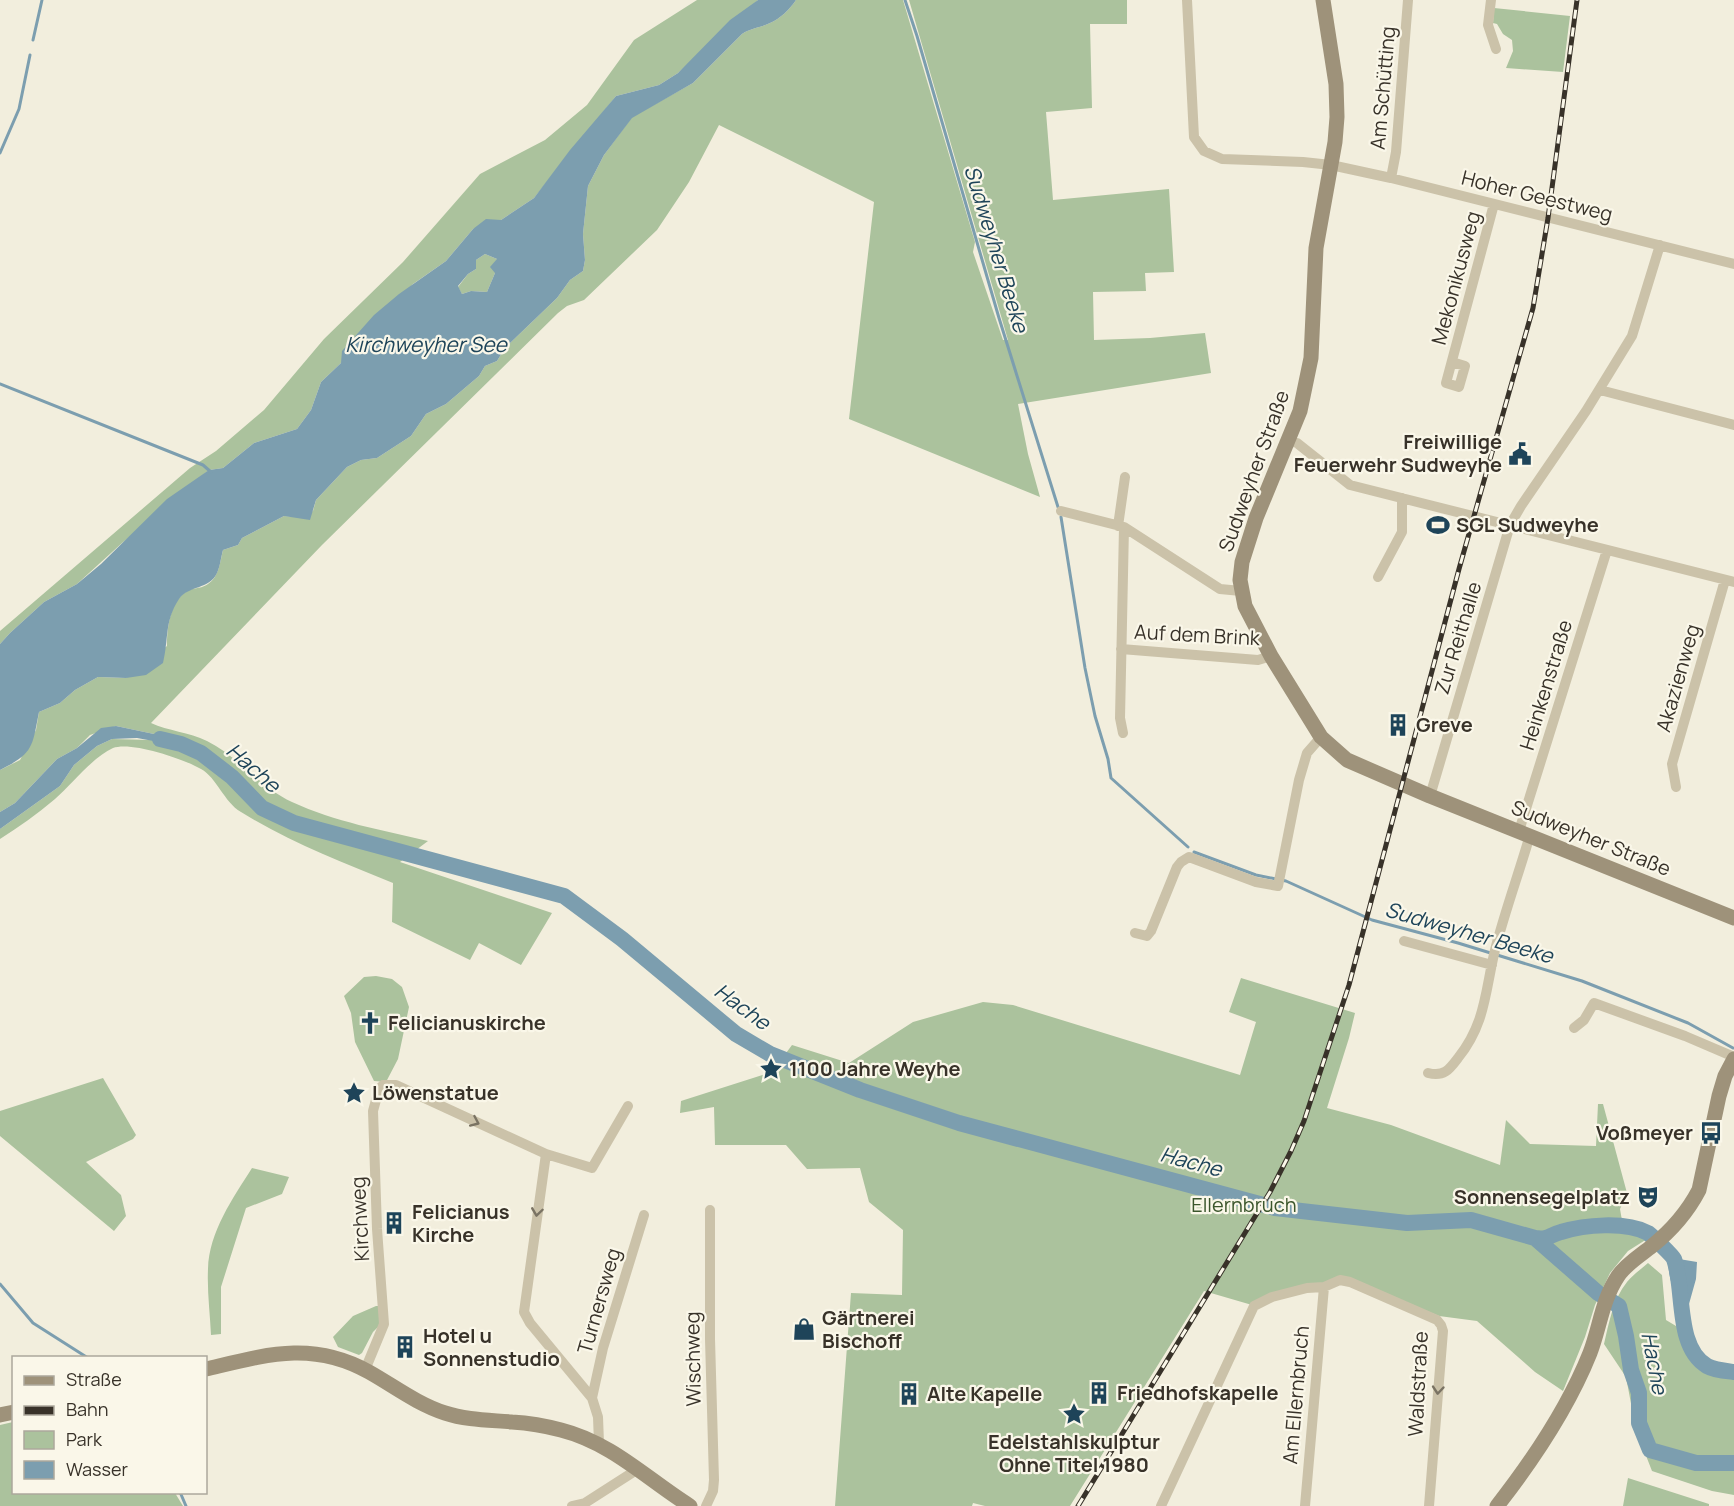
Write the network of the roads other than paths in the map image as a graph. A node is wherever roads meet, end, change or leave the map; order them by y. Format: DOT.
graph roads {
  1 [pos="1187,0"];
  2 [pos="1323,0"];
  3 [pos="1408,0"];
  4 [pos="1491,0"];
  5 [pos="1496,49"];
  6 [pos="1331,165"];
  7 [pos="1391,178"];
  8 [pos="1494,204"];
  9 [pos="1660,245"];
  10 [pos="1734,264"];
  11 [pos="1452,362"];
  12 [pos="1600,390"];
  13 [pos="1734,425"];
  14 [pos="1290,441"];
  15 [pos="1125,477"];
  16 [pos="1402,498"];
  17 [pos="1061,511"];
  18 [pos="1510,525"];
  19 [pos="1121,526"];
  20 [pos="1607,550"];
  21 [pos="1377,577"];
  22 [pos="1730,581"];
  23 [pos="1241,591"];
  24 [pos="1121,649"];
  25 [pos="1271,656"];
  26 [pos="1124,732"];
  27 [pos="1321,737"];
  28 [pos="1676,788"];
  29 [pos="1430,796"];
  30 [pos="1525,833"];
  31 [pos="1734,918"];
  32 [pos="1135,933"];
  33 [pos="1404,941"];
  34 [pos="1492,965"];
  35 [pos="1574,1029"];
  36 [pos="1734,1058"];
  37 [pos="1428,1072"];
  38 [pos="627,1106"];
  39 [pos="546,1154"];
  40 [pos="710,1210"];
  41 [pos="644,1215"];
  42 [pos="1324,1287"];
  43 [pos="207,1369"];
  44 [pos="365,1370"];
  45 [pos="591,1398"];
  46 [pos="599,1443"];
  47 [pos="638,1469"];
  48 [pos="572,1506"];
  49 [pos="690,1506"];
  50 [pos="706,1506"];
  51 [pos="1161,1506"];
  52 [pos="1305,1506"];
  53 [pos="1429,1506"];
  54 [pos="1497,1506"];
  1 -- 6 [label="street, Hoher Geestweg"];
  2 -- 6 [label="street, Sudweyher Straße"];
  3 -- 7 [label="street, Am Schütting"];
  4 -- 5 [label="street"];
  6 -- 7 [label="street, Hoher Geestweg"];
  6 -- 14 [label="street, Sudweyher Straße"];
  7 -- 8 [label="street, Hoher Geestweg"];
  8 -- 9 [label="street, Hoher Geestweg"];
  8 -- 11 [label="street, Mekonikusweg"];
  9 -- 10 [label="street, Hoher Geestweg"];
  9 -- 12 [label="street, Zur Reithalle"];
  12 -- 13 [label="street"];
  12 -- 18 [label="street, Zur Reithalle"];
  14 -- 16 [label="street"];
  14 -- 23 [label="street, Sudweyher Straße"];
  15 -- 19 [label="street, Auf dem Brink"];
  16 -- 18 [label="street"];
  16 -- 21 [label="street"];
  17 -- 19 [label="street"];
  18 -- 20 [label="street"];
  18 -- 29 [label="street, Zur Reithalle"];
  19 -- 23 [label="street"];
  19 -- 24 [label="street, Auf dem Brink"];
  20 -- 22 [label="street"];
  20 -- 30 [label="street, Heinkenstraße"];
  22 -- 28 [label="street, Akazienweg"];
  23 -- 25 [label="street, Sudweyher Straße"];
  24 -- 25 [label="street, Auf dem Brink"];
  24 -- 26 [label="street, Auf dem Brink"];
  25 -- 27 [label="street, Sudweyher Straße"];
  27 -- 29 [label="street, Sudweyher Straße"];
  27 -- 32 [label="street"];
  29 -- 30 [label="street, Sudweyher Straße"];
  30 -- 31 [label="street, Sudweyher Straße"];
  30 -- 34 [label="street, Heinkenstraße"];
  33 -- 34 [label="street"];
  34 -- 37 [label="street, Heinkenstraße"];
  35 -- 36 [label="street"];
  36 -- 54 [label="street"];
  38 -- 39 [label="street"];
  44 -- 39 [label="street, Kirchweg, one-way"];
  39 -- 45 [label="street, one-way"];
  40 -- 50 [label="street, Wischweg"];
  41 -- 45 [label="street, Turnersweg"];
  42 -- 51 [label="street, Waldstraße"];
  42 -- 52 [label="street, Am Ellernbruch"];
  42 -- 53 [label="street, Waldstraße, one-way"];
  43 -- 44 [label="street"];
  44 -- 46 [label="street"];
  45 -- 46 [label="street"];
  46 -- 47 [label="street"];
  47 -- 48 [label="street"];
  47 -- 49 [label="street"];
}
